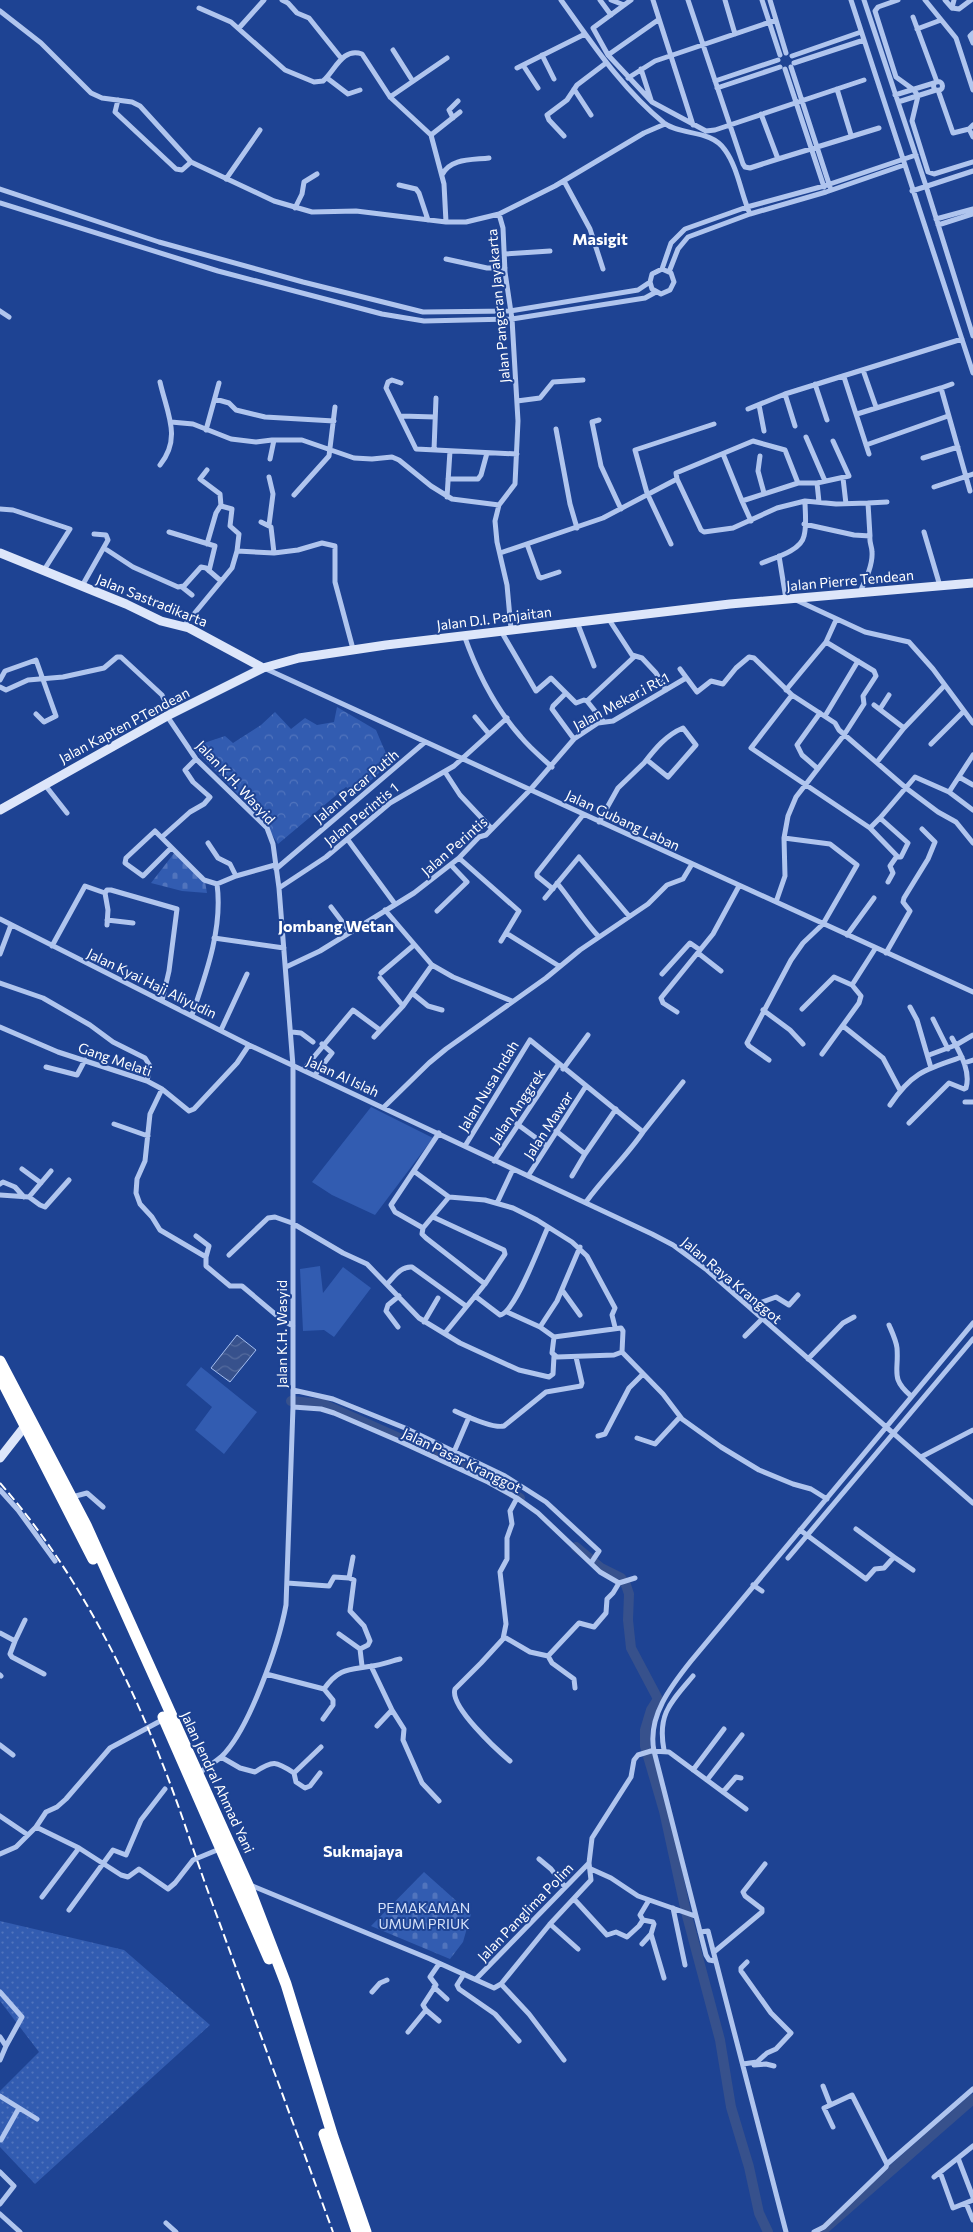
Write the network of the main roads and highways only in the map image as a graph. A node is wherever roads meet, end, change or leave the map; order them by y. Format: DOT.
graph roads {
  1 [pos="0,1361"];
  2 [pos="0,1377"];
  3 [pos="29,1424"];
  4 [pos="357,2232"];
  5 [pos="366,2232"];
  1 -- 3 [label="highway, Jalan Jendral Ahmad Yani"];
  2 -- 3 [label="highway, Jalan Jendral Ahmad Yani"];
  3 -- 4 [label="highway, Jalan Jendral Ahmad Yani"];
  3 -- 5 [label="highway, Jalan Jendral Ahmad Yani"];
}
